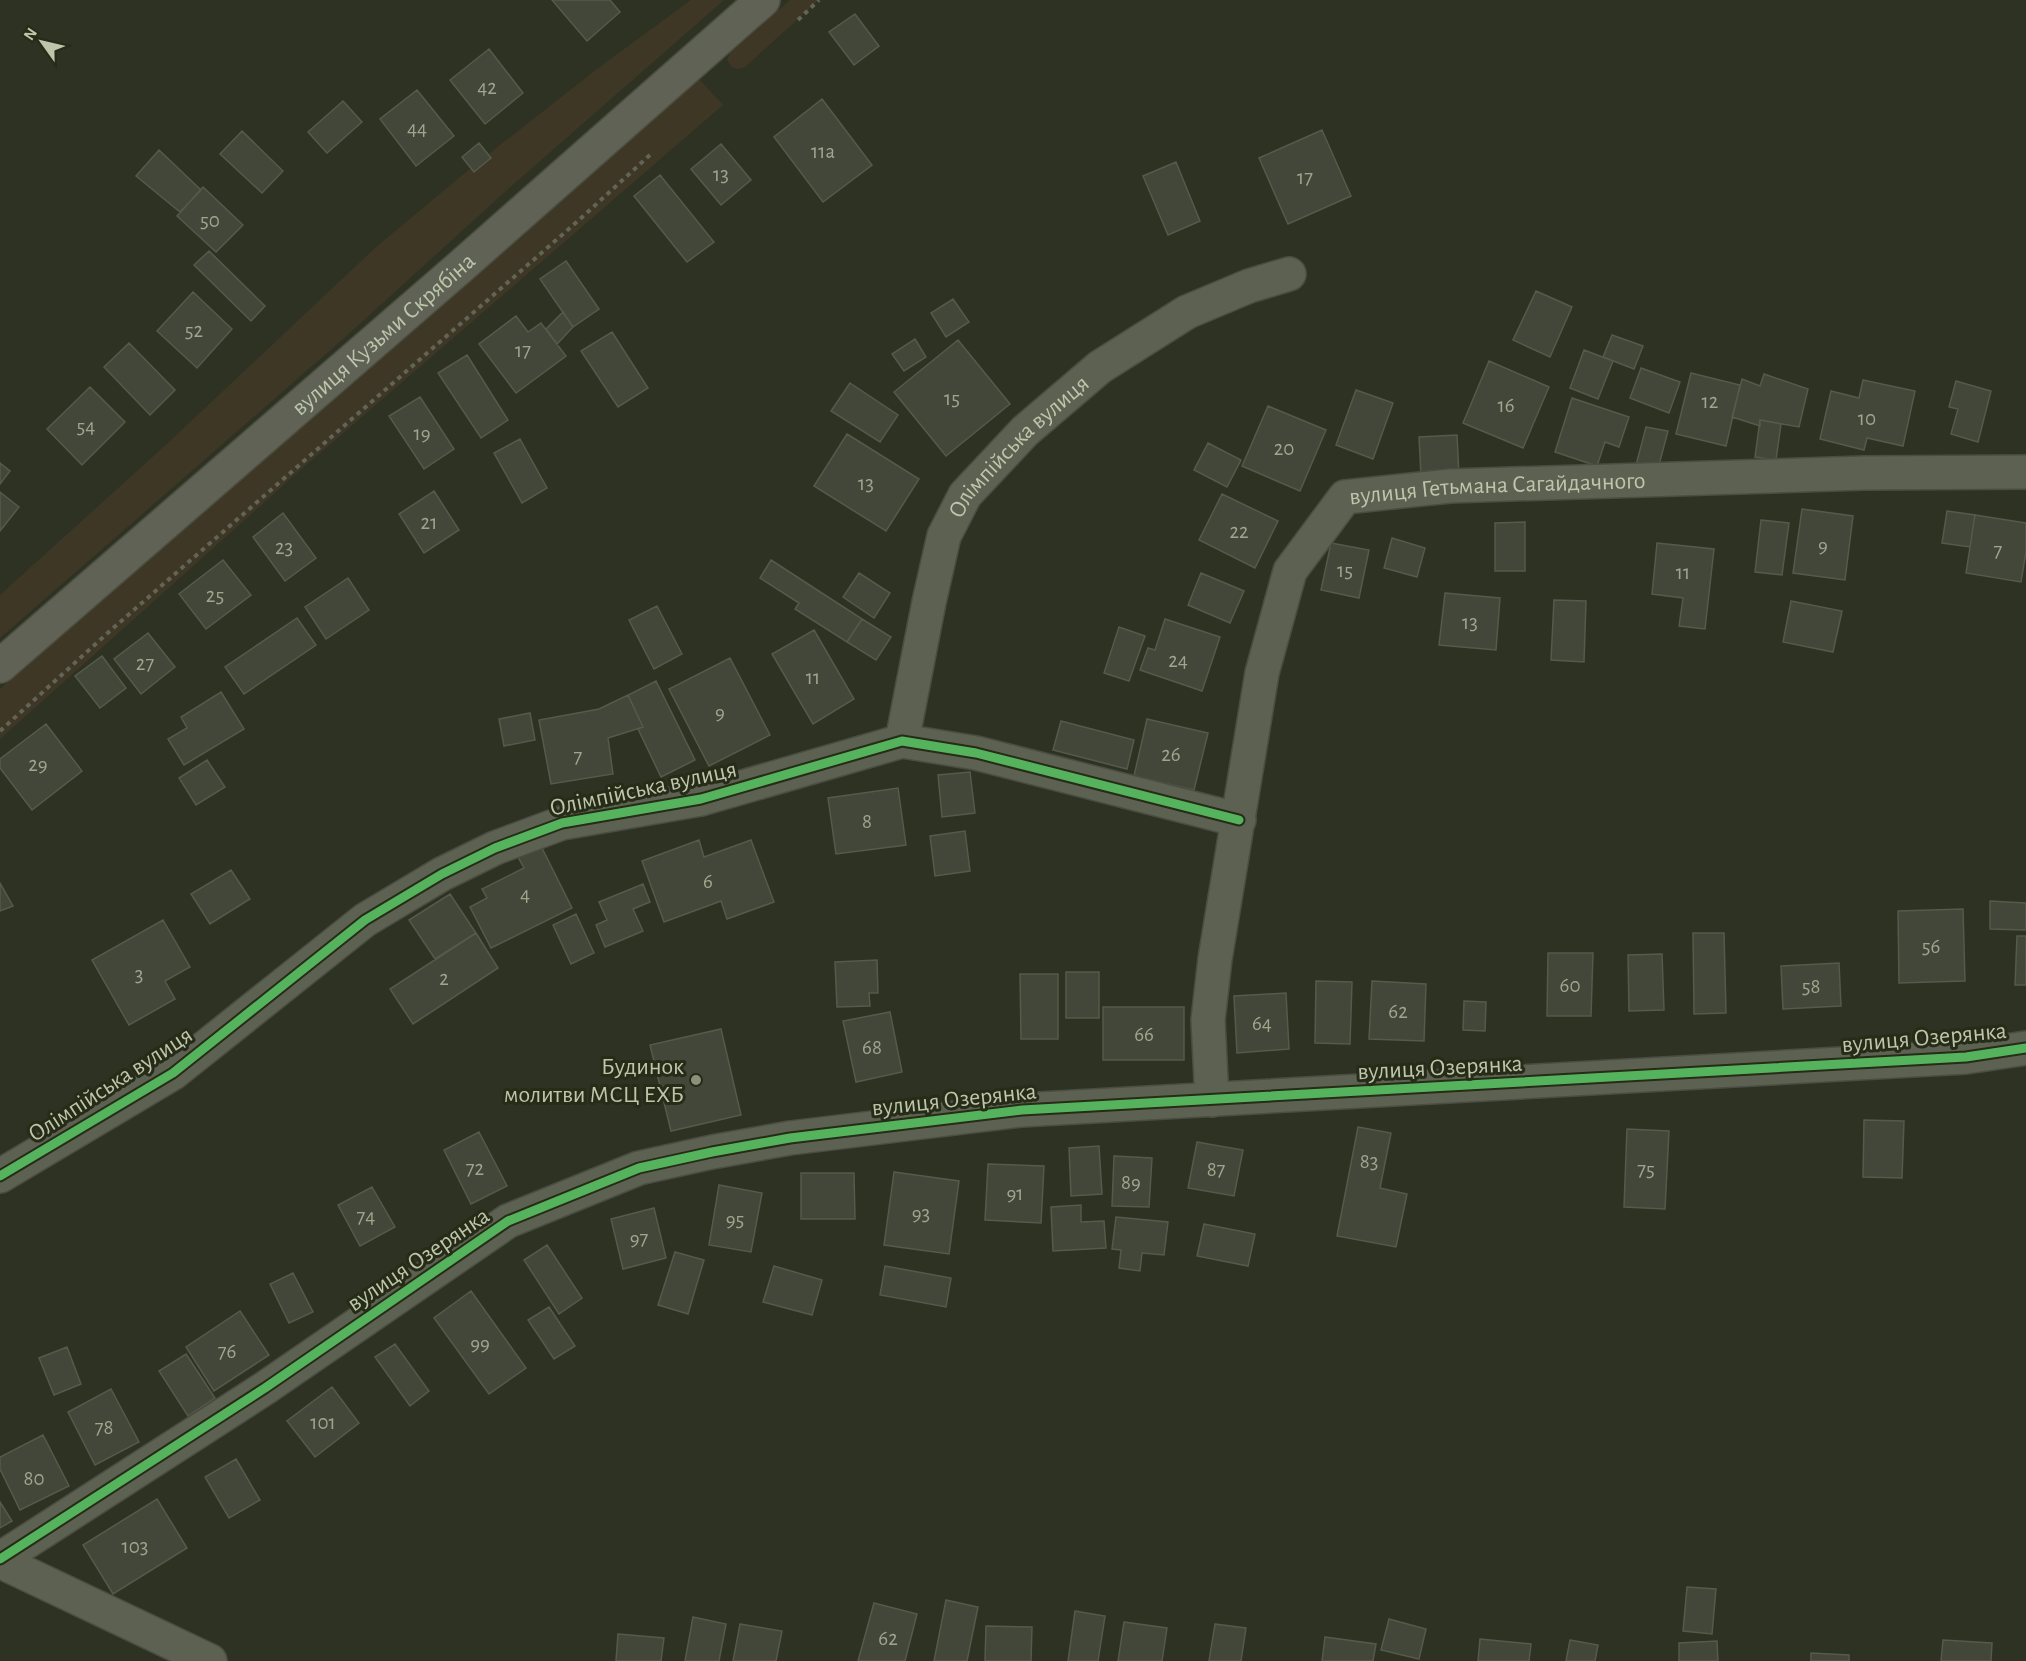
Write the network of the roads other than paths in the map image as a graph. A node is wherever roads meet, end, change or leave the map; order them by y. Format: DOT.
graph roads {
  1 [pos="763,0"];
  2 [pos="1289,274"];
  3 [pos="2026,472"];
  4 [pos="0,666"];
  5 [pos="902,741"];
  6 [pos="1239,820"];
  7 [pos="2026,1048"];
  8 [pos="1212,1100"];
  9 [pos="0,1176"];
  10 [pos="0,1558"];
  11 [pos="210,1661"];
  1 -- 4 [label="main road, вулиця Кузьми Скрябіна"];
  2 -- 5 [label="street, Олімпійська вулиця"];
  3 -- 6 [label="street, вулиця Гетьмана Сагайдачного"];
  5 -- 6 [label="street, Олімпійська вулиця"];
  5 -- 9 [label="street, Олімпійська вулиця"];
  6 -- 8 [label="street, вулиця Гетьмана Сагайдачного"];
  7 -- 8 [label="street, вулиця Озерянка"];
  8 -- 10 [label="street, вулиця Озерянка"];
  10 -- 11 [label="street"];
}
